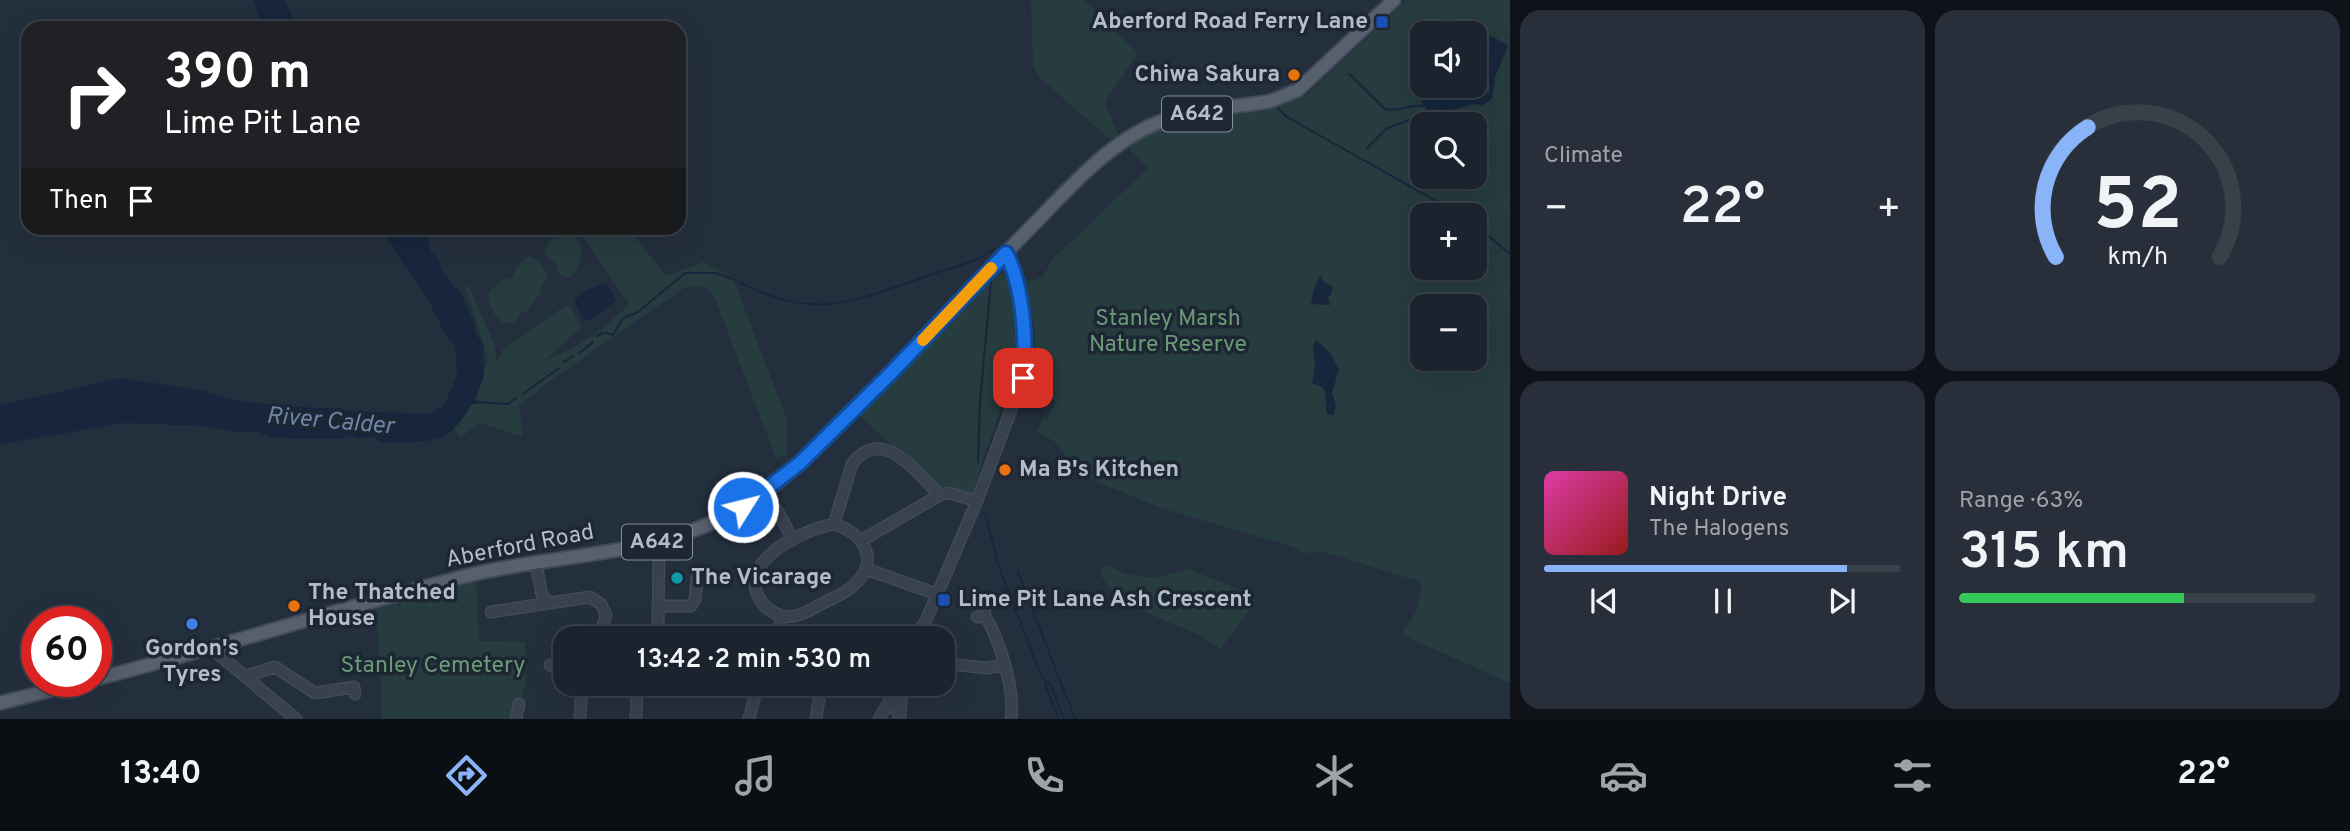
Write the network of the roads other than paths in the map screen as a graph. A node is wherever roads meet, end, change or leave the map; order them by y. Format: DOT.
graph roads {
  1 [pos="1394,0"];
  2 [pos="1006,253"];
  3 [pos="940,495"];
  4 [pos="977,501"];
  5 [pos="777,510"];
  6 [pos="834,524"];
  7 [pos="793,540"];
  8 [pos="862,540"];
  9 [pos="659,542"];
  10 [pos="536,563"];
  11 [pos="866,569"];
  12 [pos="697,575"];
  13 [pos="937,594"];
  14 [pos="549,602"];
  15 [pos="658,606"];
  16 [pos="491,612"];
  17 [pos="982,612"];
  18 [pos="783,616"];
  19 [pos="923,625"];
  20 [pos="603,626"];
  21 [pos="658,626"];
  22 [pos="779,626"];
  23 [pos="211,648"];
  24 [pos="549,665"];
  25 [pos="959,665"];
  26 [pos="1003,665"];
  27 [pos="553,666"];
  28 [pos="112,675"];
  29 [pos="246,676"];
  30 [pos="355,694"];
  31 [pos="581,696"];
  32 [pos="637,696"];
  33 [pos="755,696"];
  34 [pos="820,696"];
  35 [pos="889,696"];
  36 [pos="901,696"];
  37 [pos="24,697"];
  38 [pos="890,700"];
  39 [pos="0,703"];
  40 [pos="519,704"];
  41 [pos="296,719"];
  42 [pos="516,719"];
  43 [pos="580,719"];
  44 [pos="636,719"];
  45 [pos="749,719"];
  46 [pos="816,719"];
  47 [pos="879,719"];
  48 [pos="900,719"];
  49 [pos="1011,719"];
  1 -- 2 [label="main road, Aberford Road / A642"];
  2 -- 4 [label="street"];
  2 -- 9 [label="main road, Aberford Road / A642"];
  3 -- 4 [label="street"];
  3 -- 6 [label="street"];
  3 -- 8 [label="street"];
  4 -- 13 [label="street"];
  5 -- 7 [label="street"];
  6 -- 7 [label="street"];
  6 -- 8 [label="street"];
  7 -- 18 [label="street"];
  8 -- 11 [label="street"];
  9 -- 10 [label="main road, Aberford Road / A642"];
  9 -- 15 [label="street"];
  10 -- 14 [label="street"];
  10 -- 23 [label="main road, Aberford Road / A642"];
  11 -- 13 [label="street"];
  11 -- 18 [label="street"];
  12 -- 15 [label="street"];
  13 -- 19 [label="street"];
  14 -- 16 [label="street"];
  14 -- 20 [label="street"];
  15 -- 21 [label="street"];
  17 -- 26 [label="street"];
  18 -- 22 [label="street"];
  23 -- 28 [label="main road, Aberford Road / A642"];
  23 -- 29 [label="street"];
  24 -- 27 [label="street"];
  25 -- 26 [label="street"];
  26 -- 49 [label="street"];
  29 -- 30 [label="street"];
  29 -- 41 [label="street"];
  31 -- 43 [label="street"];
  32 -- 44 [label="street"];
  33 -- 45 [label="street"];
  34 -- 46 [label="street"];
  35 -- 38 [label="street"];
  36 -- 48 [label="street"];
  37 -- 39 [label="main road"];
  38 -- 47 [label="street"];
  38 -- 48 [label="street"];
  40 -- 42 [label="street"];
}
